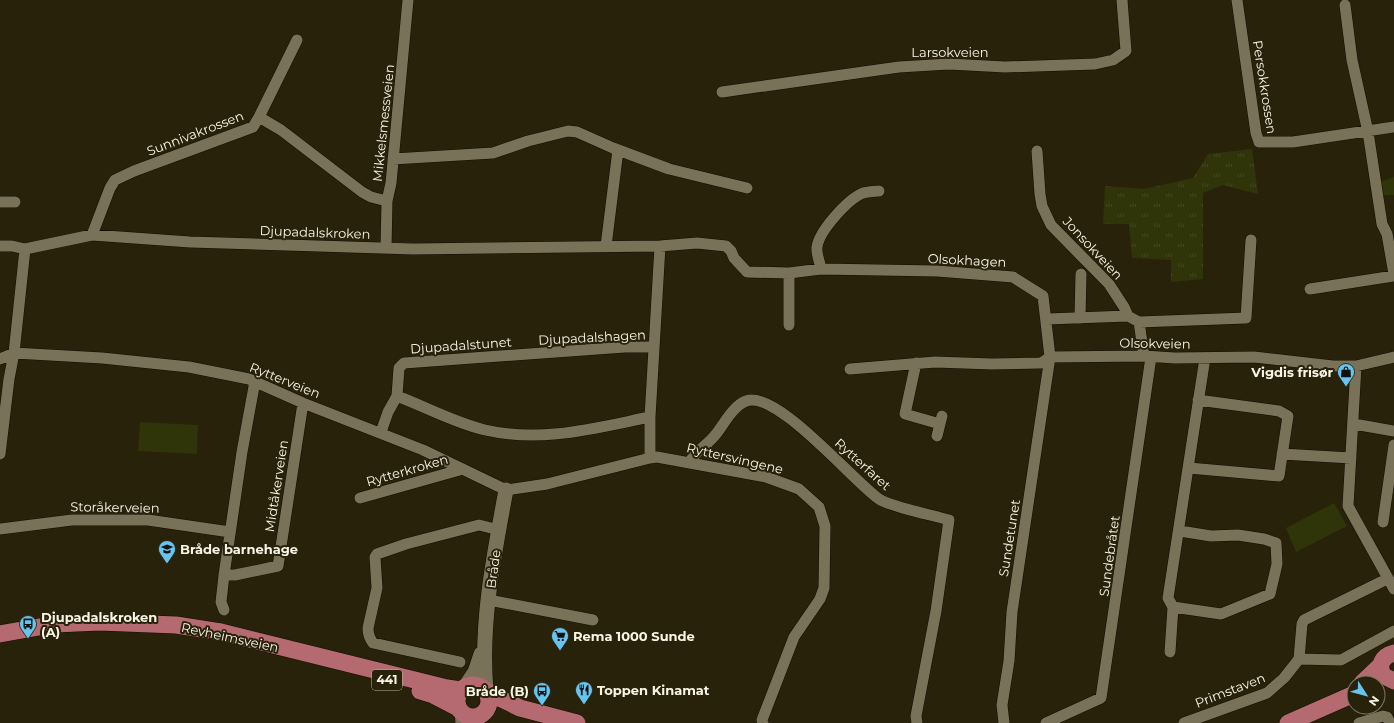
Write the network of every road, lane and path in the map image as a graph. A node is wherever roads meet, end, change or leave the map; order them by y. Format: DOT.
graph roads {
  1 [pos="408,0"];
  2 [pos="1122,0"];
  3 [pos="1237,0"];
  4 [pos="1345,5"];
  5 [pos="297,40"];
  6 [pos="722,92"];
  7 [pos="259,117"];
  8 [pos="1394,127"];
  9 [pos="1368,132"];
  10 [pos="618,150"];
  11 [pos="1037,150"];
  12 [pos="393,160"];
  13 [pos="747,188"];
  14 [pos="879,190"];
  15 [pos="387,201"];
  16 [pos="0,202"];
  17 [pos="14,202"];
  18 [pos="92,236"];
  19 [pos="1251,240"];
  20 [pos="0,246"];
  21 [pos="606,246"];
  22 [pos="660,246"];
  23 [pos="386,248"];
  24 [pos="25,249"];
  25 [pos="821,269"];
  26 [pos="759,273"];
  27 [pos="789,273"];
  28 [pos="1081,274"];
  29 [pos="1394,275"];
  30 [pos="1310,289"];
  31 [pos="1128,316"];
  32 [pos="1080,318"];
  33 [pos="1047,319"];
  34 [pos="1139,322"];
  35 [pos="789,325"];
  36 [pos="654,347"];
  37 [pos="14,353"];
  38 [pos="531,354"];
  39 [pos="1147,356"];
  40 [pos="1050,357"];
  41 [pos="1394,357"];
  42 [pos="1205,358"];
  43 [pos="0,359"];
  44 [pos="916,363"];
  45 [pos="1356,366"];
  46 [pos="850,369"];
  47 [pos="255,381"];
  48 [pos="397,396"];
  49 [pos="1198,400"];
  50 [pos="303,403"];
  51 [pos="650,417"];
  52 [pos="1354,424"];
  53 [pos="1394,431"];
  54 [pos="381,432"];
  55 [pos="937,436"];
  56 [pos="1394,445"];
  57 [pos="0,454"];
  58 [pos="1282,454"];
  59 [pos="650,458"];
  60 [pos="1351,458"];
  61 [pos="690,462"];
  62 [pos="1189,468"];
  63 [pos="463,469"];
  64 [pos="506,490"];
  65 [pos="360,498"];
  66 [pos="1384,522"];
  67 [pos="0,529"];
  68 [pos="499,530"];
  69 [pos="1180,531"];
  70 [pos="230,532"];
  71 [pos="224,575"];
  72 [pos="1392,585"];
  73 [pos="489,600"];
  74 [pos="1173,607"];
  75 [pos="224,610"];
  76 [pos="593,620"];
  77 [pos="1394,631"];
  78 [pos="0,634"];
  79 [pos="484,648"];
  80 [pos="1170,652"];
  81 [pos="1394,653"];
  82 [pos="315,656"];
  83 [pos="1299,659"];
  84 [pos="460,662"];
  85 [pos="1381,665"];
  86 [pos="1370,675"];
  87 [pos="1390,682"];
  88 [pos="463,688"];
  89 [pos="486,691"];
  90 [pos="1346,695"];
  91 [pos="467,716"];
  92 [pos="549,723"];
  93 [pos="577,723"];
  94 [pos="763,723"];
  95 [pos="917,723"];
  96 [pos="1004,723"];
  97 [pos="1046,723"];
  98 [pos="1184,723"];
  99 [pos="1288,723"];
  100 [pos="1359,723"];
  101 [pos="1390,723"];
  1 -- 12 [label="street, Mikkelsmessveien"];
  2 -- 6 [label="street, Larsokveien"];
  3 -- 9 [label="street, Persokkrossen"];
  4 -- 9 [label="street"];
  5 -- 7 [label="street"];
  7 -- 15 [label="street, Sunnivakrossen"];
  7 -- 18 [label="street, Sunnivakrossen"];
  8 -- 9 [label="street, Persokkrossen"];
  9 -- 29 [label="street"];
  10 -- 12 [label="street"];
  10 -- 13 [label="street"];
  10 -- 21 [label="street"];
  11 -- 31 [label="street, Jonsokveien"];
  12 -- 15 [label="street, Mikkelsmessveien"];
  14 -- 25 [label="street"];
  15 -- 23 [label="street, Mikkelsmessveien"];
  16 -- 17 [label="street"];
  18 -- 23 [label="street, Djupadalskroken"];
  18 -- 24 [label="street, Djupadalskroken"];
  19 -- 34 [label="street"];
  20 -- 24 [label="street, Djupadalskroken"];
  21 -- 22 [label="street, Djupadalskroken"];
  21 -- 23 [label="street, Djupadalskroken"];
  22 -- 26 [label="street, Djupadalskroken"];
  22 -- 36 [label="street"];
  24 -- 37 [label="street"];
  25 -- 27 [label="street, Olsokhagen"];
  25 -- 33 [label="street, Olsokhagen"];
  26 -- 27 [label="street, Olsokhagen"];
  27 -- 35 [label="street"];
  28 -- 32 [label="street, Jonsokveien"];
  29 -- 30 [label="street"];
  31 -- 32 [label="street"];
  31 -- 34 [label="street"];
  32 -- 33 [label="street"];
  33 -- 40 [label="street, Olsokhagen"];
  34 -- 39 [label="street"];
  36 -- 38 [label="street, Djupadalshagen"];
  36 -- 51 [label="street"];
  37 -- 43 [label="street, Rytterveien"];
  37 -- 47 [label="street, Rytterveien"];
  37 -- 57 [label="street"];
  38 -- 48 [label="street, Djupadalstunet"];
  39 -- 40 [label="street, Olsokveien"];
  39 -- 42 [label="street, Olsokveien"];
  39 -- 97 [label="street, Sundebråtet"];
  40 -- 44 [label="street, Olsokveien"];
  40 -- 96 [label="street, Sundetunet"];
  41 -- 45 [label="street, Olsokveien"];
  42 -- 45 [label="street, Olsokveien"];
  42 -- 49 [label="street"];
  44 -- 46 [label="street, Olsokveien"];
  44 -- 55 [label="street"];
  45 -- 52 [label="street"];
  47 -- 50 [label="street, Rytterveien"];
  47 -- 70 [label="street"];
  48 -- 51 [label="street"];
  48 -- 54 [label="street, Djupadalstunet"];
  49 -- 58 [label="street"];
  49 -- 62 [label="street"];
  50 -- 54 [label="street, Rytterveien"];
  50 -- 71 [label="street, Midtåkerveien"];
  51 -- 59 [label="street"];
  52 -- 53 [label="street"];
  52 -- 60 [label="street"];
  54 -- 63 [label="street, Rytterveien"];
  56 -- 66 [label="street"];
  58 -- 60 [label="street"];
  58 -- 62 [label="street"];
  59 -- 61 [label="street, Ryttersvingene"];
  59 -- 64 [label="street, Ryttersvingene"];
  60 -- 72 [label="street"];
  61 -- 94 [label="street, Ryttersvingene"];
  61 -- 95 [label="street, Rytterfaret"];
  62 -- 69 [label="street"];
  63 -- 64 [label="street, Rytterveien"];
  63 -- 65 [label="street, Rytterkroken"];
  64 -- 68 [label="street, Bråde"];
  67 -- 70 [label="street, Storåkerveien"];
  68 -- 73 [label="street, Bråde"];
  68 -- 84 [label="street"];
  69 -- 74 [label="street"];
  69 -- 74 [label="street"];
  70 -- 71 [label="street"];
  71 -- 75 [label="street"];
  72 -- 83 [label="street"];
  73 -- 76 [label="street"];
  73 -- 79 [label="street, Bråde"];
  74 -- 80 [label="street"];
  77 -- 83 [label="street"];
  78 -- 82 [label="main road, Revheimsveien / 441"];
  79 -- 88 [label="street, Bråde"];
  79 -- 89 [label="street, Bråde"];
  81 -- 85 [label="main road"];
  82 -- 88 [label="main road, Revheimsveien / 441"];
  82 -- 91 [label="main road, Revheimsveien / 441"];
  83 -- 98 [label="street, Primstaven"];
  85 -- 86 [label="main road"];
  85 -- 87 [label="main road"];
  88 -- 89 [label="main road, 441"];
  88 -- 91 [label="main road"];
  89 -- 91 [label="main road"];
  89 -- 93 [label="main road, 441"];
  90 -- 99 [label="main road"];
  91 -- 92 [label="main road, Revheimsveien / 441"];
  100 -- 101 [label="street"];
}
